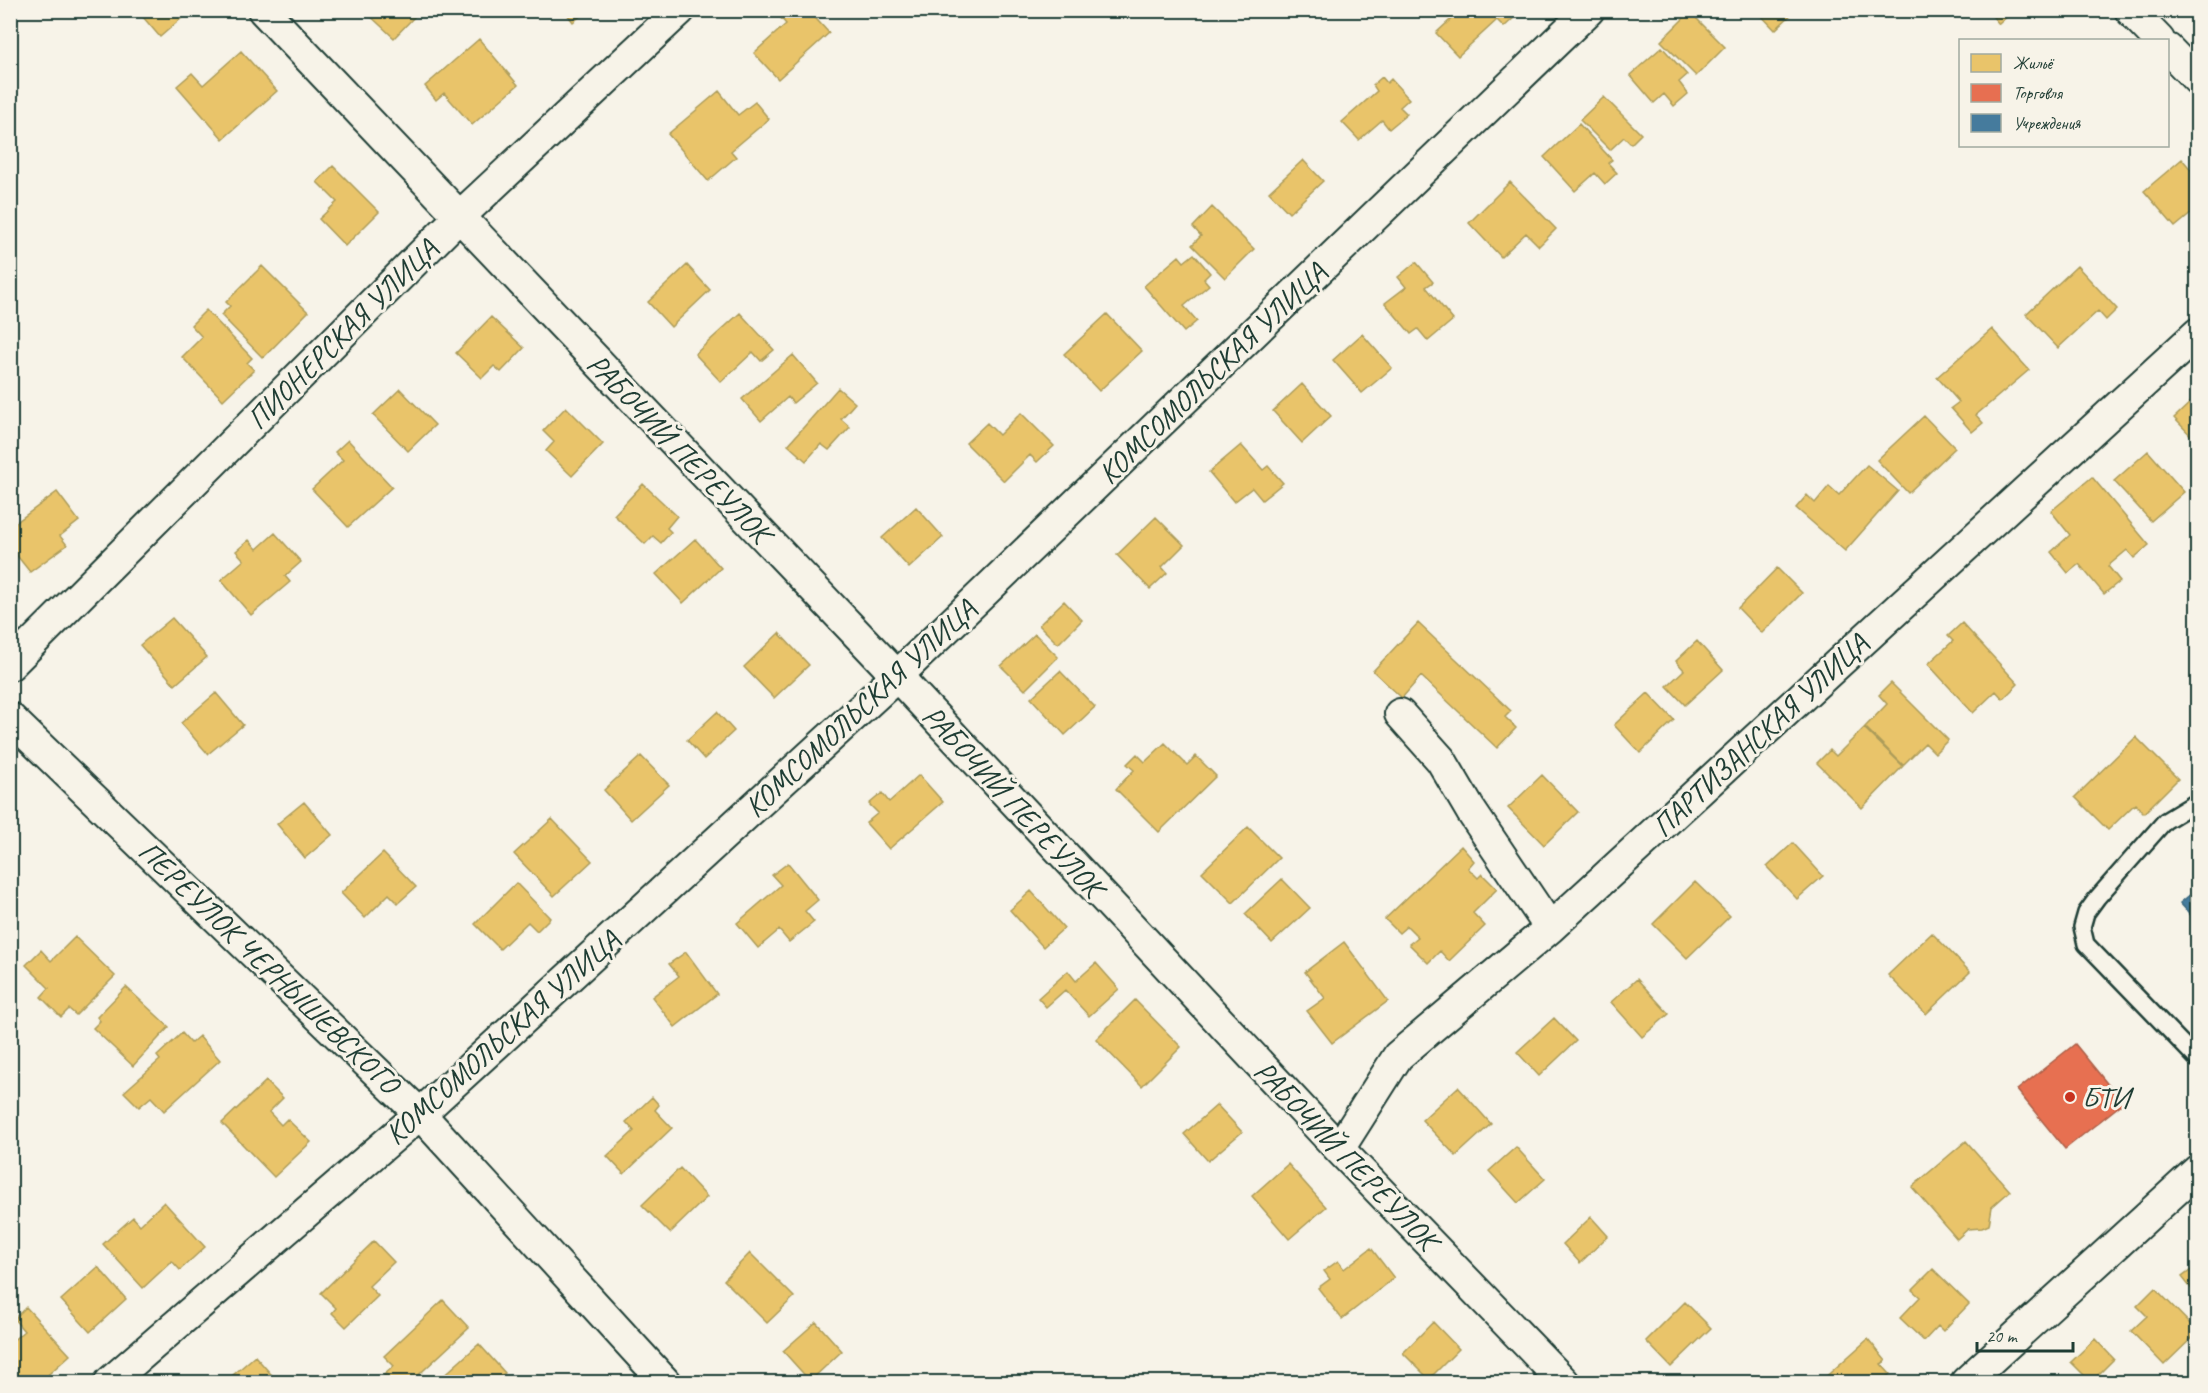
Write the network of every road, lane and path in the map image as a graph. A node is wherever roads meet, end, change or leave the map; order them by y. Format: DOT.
graph roads {
  1 [pos="263,10"];
  2 [pos="680,10"];
  3 [pos="1589,10"];
  4 [pos="2130,10"];
  5 [pos="2158,39"];
  6 [pos="2169,50"];
  7 [pos="2198,80"];
  8 [pos="459,217"];
  9 [pos="2198,333"];
  10 [pos="10,665"];
  11 [pos="897,676"];
  12 [pos="1400,714"];
  13 [pos="10,718"];
  14 [pos="2198,801"];
  15 [pos="1550,928"];
  16 [pos="2198,1060"];
  17 [pos="420,1113"];
  18 [pos="1339,1149"];
  19 [pos="2198,1170"];
  20 [pos="110,1383"];
  21 [pos="666,1383"];
  22 [pos="1564,1383"];
  23 [pos="1966,1383"];
  1 -- 8 [label="street, РАБОЧИЙ ПЕРЕУЛОК"];
  2 -- 8 [label="street, ПИОНЕРСКАЯ УЛИЦА"];
  3 -- 11 [label="street, КОМСОМОЛЬСКАЯ УЛИЦА"];
  4 -- 5 [label="street"];
  6 -- 7 [label="street"];
  8 -- 10 [label="street, ПИОНЕРСКАЯ УЛИЦА"];
  8 -- 11 [label="street, РАБОЧИЙ ПЕРЕУЛОК"];
  9 -- 15 [label="street, ПАРТИЗАНСКАЯ УЛИЦА"];
  11 -- 17 [label="street, КОМСОМОЛЬСКАЯ УЛИЦА"];
  11 -- 18 [label="street, РАБОЧИЙ ПЕРЕУЛОК"];
  12 -- 15 [label="street"];
  13 -- 17 [label="street, ПЕРЕУЛОК ЧЕРНЫШЕВСКОГО"];
  14 -- 16 [label="lane"];
  15 -- 18 [label="street, ПАРТИЗАНСКАЯ УЛИЦА"];
  17 -- 20 [label="street, КОМСОМОЛЬСКАЯ УЛИЦА"];
  17 -- 21 [label="street, ПЕРЕУЛОК ЧЕРНЫШЕВСКОГО"];
  18 -- 22 [label="street, РАБОЧИЙ ПЕРЕУЛОК"];
  19 -- 23 [label="street"];
}
